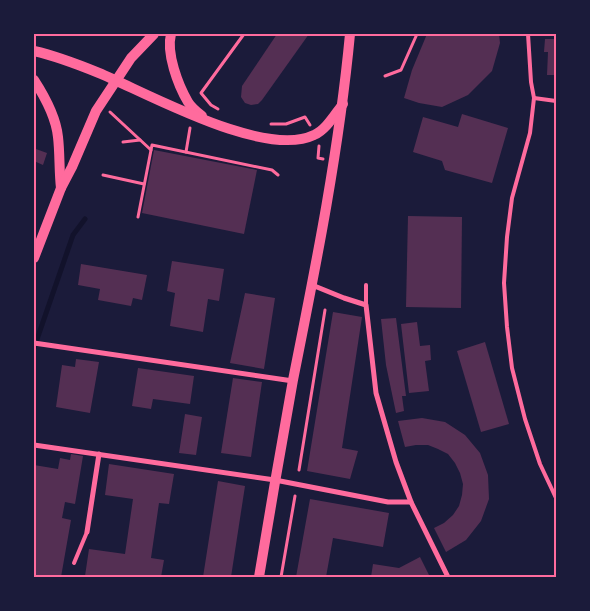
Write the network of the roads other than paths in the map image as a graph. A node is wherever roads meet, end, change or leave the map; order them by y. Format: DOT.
graph roads {
  1 [pos="154,34"];
  2 [pos="171,34"];
  3 [pos="350,34"];
  4 [pos="528,34"];
  5 [pos="34,50"];
  6 [pos="34,80"];
  7 [pos="115,80"];
  8 [pos="534,98"];
  9 [pos="556,101"];
  10 [pos="344,104"];
  11 [pos="209,122"];
  12 [pos="61,188"];
  13 [pos="34,258"];
  14 [pos="312,285"];
  15 [pos="366,285"];
  16 [pos="366,304"];
  17 [pos="34,343"];
  18 [pos="293,381"];
  19 [pos="34,445"];
  20 [pos="99,454"];
  21 [pos="275,480"];
  22 [pos="556,498"];
  23 [pos="411,502"];
  24 [pos="87,532"];
  25 [pos="74,563"];
  26 [pos="259,577"];
  27 [pos="448,577"];
  1 -- 7 [label="main road"];
  2 -- 11 [label="main road"];
  3 -- 10 [label="main road"];
  4 -- 8 [label="lane"];
  5 -- 7 [label="main road"];
  6 -- 12 [label="main road"];
  7 -- 11 [label="main road"];
  7 -- 12 [label="main road"];
  8 -- 9 [label="lane"];
  8 -- 22 [label="lane"];
  10 -- 11 [label="main road"];
  10 -- 14 [label="main road"];
  12 -- 13 [label="main road"];
  14 -- 16 [label="street"];
  14 -- 18 [label="main road"];
  15 -- 16 [label="lane"];
  16 -- 23 [label="street"];
  17 -- 18 [label="street"];
  18 -- 21 [label="main road"];
  19 -- 20 [label="street"];
  20 -- 21 [label="street"];
  20 -- 24 [label="street"];
  21 -- 23 [label="street"];
  21 -- 26 [label="main road"];
  23 -- 27 [label="street"];
  24 -- 25 [label="lane"];
}
